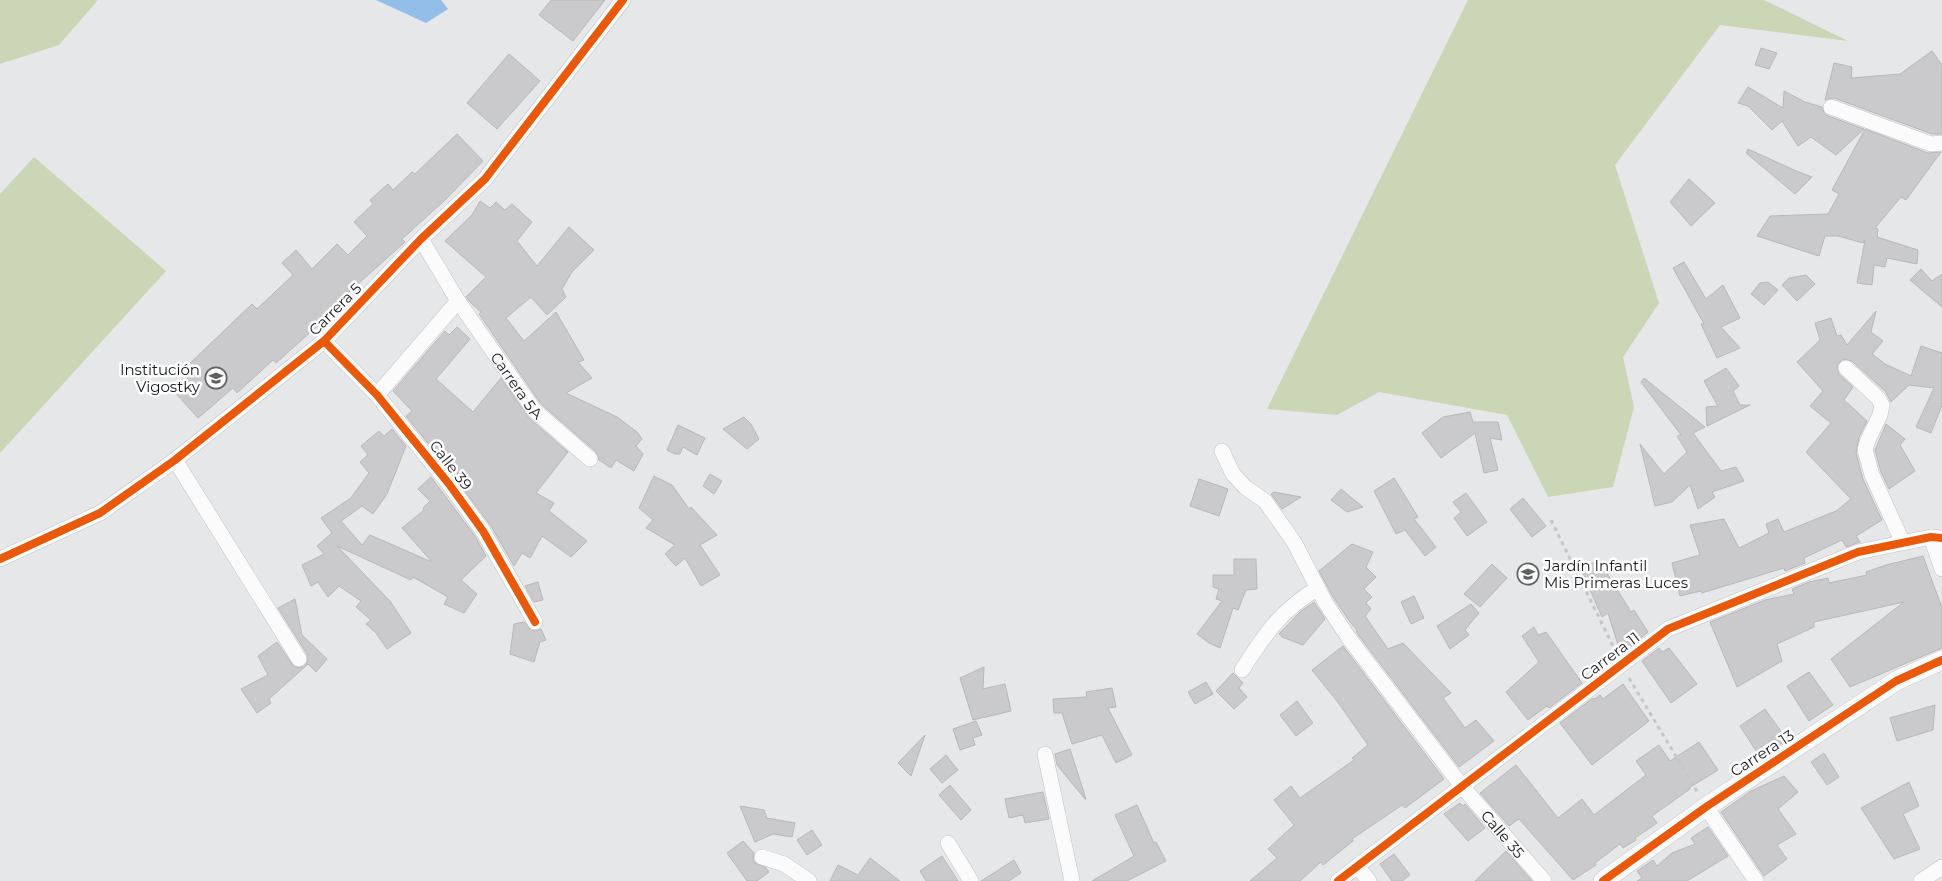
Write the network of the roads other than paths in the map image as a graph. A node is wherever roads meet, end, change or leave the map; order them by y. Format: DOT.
graph roads {
  1 [pos="623,0"];
  2 [pos="1831,107"];
  3 [pos="1942,143"];
  4 [pos="421,240"];
  5 [pos="458,301"];
  6 [pos="324,341"];
  7 [pos="1846,368"];
  8 [pos="377,395"];
  9 [pos="1222,451"];
  10 [pos="590,459"];
  11 [pos="175,460"];
  12 [pos="1937,538"];
  13 [pos="1902,543"];
  14 [pos="0,559"];
  15 [pos="1942,568"];
  16 [pos="1318,588"];
  17 [pos="535,622"];
  18 [pos="299,659"];
  19 [pos="1942,660"];
  20 [pos="1242,670"];
  21 [pos="1046,754"];
  22 [pos="1461,786"];
  23 [pos="1706,807"];
  24 [pos="948,843"];
  25 [pos="762,857"];
  26 [pos="1356,866"];
  27 [pos="1939,873"];
  28 [pos="809,881"];
  29 [pos="971,881"];
  30 [pos="1072,881"];
  31 [pos="1338,881"];
  32 [pos="1368,881"];
  33 [pos="1544,881"];
  34 [pos="1603,881"];
  35 [pos="1756,881"];
  36 [pos="1922,881"];
  1 -- 4 [label="street, Carrera 5"];
  2 -- 3 [label="street"];
  4 -- 5 [label="street, Carrera 5A"];
  4 -- 6 [label="street, Carrera 5"];
  5 -- 8 [label="street"];
  5 -- 10 [label="street, Carrera 5A"];
  6 -- 8 [label="street, Calle 39"];
  6 -- 11 [label="street, Carrera 5"];
  7 -- 13 [label="street"];
  8 -- 17 [label="street, Calle 39"];
  9 -- 16 [label="street, Calle 35"];
  11 -- 14 [label="street, Carrera 5"];
  11 -- 18 [label="street"];
  12 -- 13 [label="street, Carrera 11"];
  12 -- 15 [label="street"];
  13 -- 22 [label="street, Carrera 11"];
  16 -- 20 [label="street"];
  16 -- 22 [label="street, Calle 35"];
  19 -- 23 [label="street, Carrera 13"];
  21 -- 30 [label="street"];
  22 -- 26 [label="street, Carrera 11"];
  22 -- 33 [label="street, Calle 35"];
  23 -- 34 [label="street, Carrera 13"];
  23 -- 35 [label="street"];
  24 -- 29 [label="street"];
  25 -- 28 [label="street"];
  26 -- 31 [label="street, Carrera 11"];
  26 -- 32 [label="street"];
  27 -- 36 [label="street"];
}
